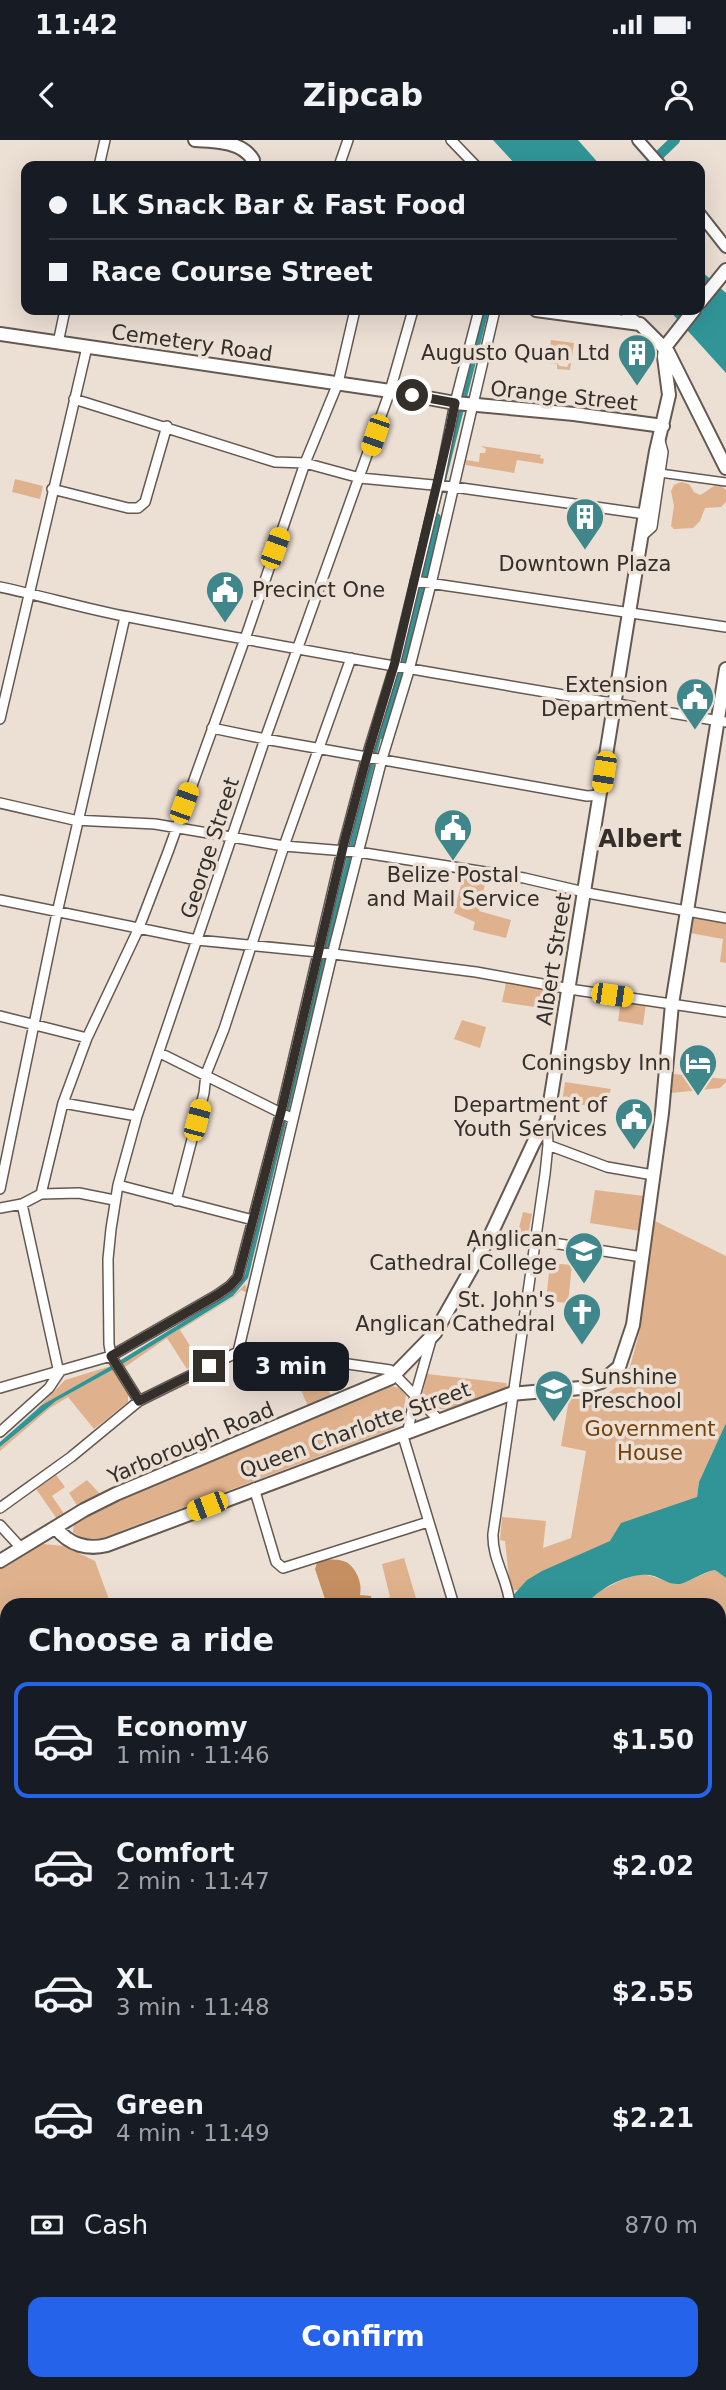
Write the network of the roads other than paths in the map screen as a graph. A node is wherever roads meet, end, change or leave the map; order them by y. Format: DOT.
graph roads {
  1 [pos="105,140"];
  2 [pos="195,140"];
  3 [pos="348,140"];
  4 [pos="452,140"];
  5 [pos="638,140"];
  6 [pos="236,143"];
  7 [pos="100,161"];
  8 [pos="253,161"];
  9 [pos="341,161"];
  10 [pos="471,161"];
  11 [pos="656,161"];
  12 [pos="705,220"];
  13 [pos="726,247"];
  14 [pos="726,270"];
  15 [pos="705,296"];
  16 [pos="64,315"];
  17 [pos="354,315"];
  18 [pos="412,315"];
  19 [pos="478,315"];
  20 [pos="493,315"];
  21 [pos="573,315"];
  22 [pos="630,315"];
  23 [pos="690,315"];
  24 [pos="640,324"];
  25 [pos="0,334"];
  26 [pos="58,343"];
  27 [pos="87,347"];
  28 [pos="665,347"];
  29 [pos="338,383"];
  30 [pos="390,391"];
  31 [pos="74,399"];
  32 [pos="463,404"];
  33 [pos="167,426"];
  34 [pos="661,433"];
  35 [pos="305,463"];
  36 [pos="726,468"];
  37 [pos="660,473"];
  38 [pos="360,478"];
  39 [pos="726,482"];
  40 [pos="446,486"];
  41 [pos="52,489"];
  42 [pos="645,514"];
  43 [pos="642,536"];
  44 [pos="423,583"];
  45 [pos="0,587"];
  46 [pos="28,593"];
  47 [pos="629,613"];
  48 [pos="125,617"];
  49 [pos="726,627"];
  50 [pos="245,639"];
  51 [pos="298,649"];
  52 [pos="351,658"];
  53 [pos="402,666"];
  54 [pos="726,669"];
  55 [pos="615,705"];
  56 [pos="0,719"];
  57 [pos="722,721"];
  58 [pos="212,728"];
  59 [pos="265,739"];
  60 [pos="318,748"];
  61 [pos="374,758"];
  62 [pos="600,795"];
  63 [pos="0,803"];
  64 [pos="79,820"];
  65 [pos="175,828"];
  66 [pos="232,838"];
  67 [pos="284,846"];
  68 [pos="350,852"];
  69 [pos="584,892"];
  70 [pos="0,900"];
  71 [pos="686,912"];
  72 [pos="57,913"];
  73 [pos="726,918"];
  74 [pos="138,930"];
  75 [pos="198,940"];
  76 [pos="250,947"];
  77 [pos="325,953"];
  78 [pos="568,989"];
  79 [pos="672,1004"];
  80 [pos="726,1012"];
  81 [pos="0,1016"];
  82 [pos="35,1025"];
  83 [pos="87,1038"];
  84 [pos="160,1053"];
  85 [pos="206,1074"];
  86 [pos="63,1103"];
  87 [pos="137,1116"];
  88 [pos="287,1116"];
  89 [pos="547,1121"];
  90 [pos="548,1145"];
  91 [pos="653,1175"];
  92 [pos="118,1185"];
  93 [pos="0,1189"];
  94 [pos="41,1194"];
  95 [pos="114,1200"];
  96 [pos="176,1200"];
  97 [pos="22,1204"];
  98 [pos="0,1208"];
  99 [pos="253,1220"];
  100 [pos="534,1240"];
  101 [pos="642,1257"];
  102 [pos="431,1340"];
  103 [pos="238,1352"];
  104 [pos="115,1362"];
  105 [pos="59,1373"];
  106 [pos="396,1374"];
  107 [pos="0,1388"];
  108 [pos="513,1392"];
  109 [pos="415,1396"];
  110 [pos="139,1401"];
  111 [pos="438,1419"];
  112 [pos="405,1431"];
  113 [pos="0,1432"];
  114 [pos="254,1488"];
  115 [pos="0,1507"];
  116 [pos="428,1522"];
  117 [pos="0,1525"];
  118 [pos="56,1528"];
  119 [pos="22,1549"];
  120 [pos="0,1561"];
  121 [pos="452,1598"];
  122 [pos="509,1598"];
  1 -- 7 [label="street"];
  2 -- 6 [label="main road"];
  3 -- 9 [label="street"];
  4 -- 10 [label="street"];
  5 -- 11 [label="street"];
  6 -- 8 [label="main road"];
  12 -- 13 [label="street"];
  14 -- 15 [label="main road"];
  16 -- 26 [label="street"];
  17 -- 29 [label="street"];
  18 -- 30 [label="street, George Street"];
  19 -- 32 [label="street"];
  20 -- 32 [label="street"];
  21 -- 24 [label="main road"];
  22 -- 24 [label="street"];
  23 -- 28 [label="main road"];
  24 -- 28 [label="main road"];
  25 -- 26 [label="main road, Cemetery Road"];
  26 -- 27 [label="main road, Cemetery Road"];
  27 -- 29 [label="main road, Cemetery Road"];
  27 -- 31 [label="street"];
  28 -- 34 [label="main road, Albert Street"];
  28 -- 36 [label="main road"];
  29 -- 30 [label="main road, Orange Street"];
  29 -- 35 [label="street"];
  30 -- 32 [label="main road, Orange Street"];
  30 -- 38 [label="street, George Street"];
  31 -- 33 [label="street"];
  31 -- 41 [label="street"];
  32 -- 34 [label="main road, Orange Street"];
  32 -- 40 [label="street"];
  32 -- 40 [label="street"];
  33 -- 35 [label="street"];
  33 -- 41 [label="street"];
  34 -- 37 [label="street"];
  34 -- 42 [label="main road, Albert Street"];
  35 -- 38 [label="street"];
  35 -- 50 [label="street"];
  37 -- 39 [label="street"];
  37 -- 43 [label="street"];
  38 -- 40 [label="street"];
  38 -- 51 [label="street, George Street"];
  40 -- 42 [label="street"];
  40 -- 44 [label="street"];
  40 -- 44 [label="street"];
  41 -- 46 [label="street"];
  42 -- 43 [label="main road, Albert Street"];
  43 -- 47 [label="main road, Albert Street"];
  44 -- 47 [label="street"];
  44 -- 53 [label="street"];
  44 -- 53 [label="street"];
  45 -- 46 [label="street"];
  46 -- 48 [label="street"];
  46 -- 56 [label="street"];
  47 -- 49 [label="street"];
  47 -- 55 [label="main road, Albert Street"];
  48 -- 50 [label="street"];
  48 -- 64 [label="street"];
  50 -- 51 [label="street"];
  50 -- 58 [label="street"];
  51 -- 52 [label="street"];
  51 -- 59 [label="street, George Street"];
  52 -- 53 [label="street"];
  52 -- 60 [label="street"];
  53 -- 55 [label="street"];
  53 -- 61 [label="street"];
  53 -- 61 [label="street"];
  54 -- 57 [label="main road, Queen Charlotte Street"];
  55 -- 57 [label="street"];
  55 -- 62 [label="main road, Albert Street"];
  57 -- 71 [label="main road, Queen Charlotte Street"];
  58 -- 59 [label="street"];
  58 -- 65 [label="street"];
  59 -- 60 [label="street"];
  59 -- 66 [label="street, George Street"];
  60 -- 61 [label="street"];
  60 -- 67 [label="street"];
  61 -- 62 [label="street"];
  61 -- 68 [label="street"];
  61 -- 68 [label="street"];
  62 -- 69 [label="main road, Albert Street"];
  63 -- 64 [label="street"];
  64 -- 65 [label="street"];
  64 -- 72 [label="street"];
  65 -- 66 [label="street"];
  65 -- 74 [label="street"];
  66 -- 67 [label="street"];
  66 -- 75 [label="street, George Street"];
  67 -- 68 [label="street"];
  67 -- 76 [label="street"];
  68 -- 69 [label="street"];
  68 -- 77 [label="street"];
  68 -- 77 [label="street"];
  69 -- 71 [label="street"];
  69 -- 78 [label="main road, Albert Street"];
  70 -- 72 [label="street"];
  71 -- 73 [label="street"];
  71 -- 79 [label="main road, Queen Charlotte Street"];
  72 -- 74 [label="street"];
  72 -- 82 [label="street"];
  74 -- 75 [label="street"];
  74 -- 83 [label="street"];
  75 -- 76 [label="street"];
  75 -- 84 [label="street, George Street"];
  76 -- 77 [label="street"];
  76 -- 85 [label="street"];
  77 -- 78 [label="street"];
  77 -- 88 [label="street"];
  77 -- 88 [label="street"];
  78 -- 79 [label="street"];
  78 -- 89 [label="main road, Albert Street"];
  79 -- 80 [label="street"];
  79 -- 91 [label="main road, Queen Charlotte Street"];
  81 -- 82 [label="street"];
  82 -- 83 [label="street"];
  82 -- 93 [label="street"];
  83 -- 86 [label="street"];
  84 -- 85 [label="street"];
  84 -- 87 [label="street, George Street"];
  85 -- 88 [label="street"];
  85 -- 96 [label="street"];
  86 -- 87 [label="street"];
  86 -- 94 [label="street"];
  87 -- 92 [label="street, George Street"];
  88 -- 99 [label="street"];
  88 -- 103 [label="street"];
  89 -- 90 [label="street, Albert Street"];
  89 -- 102 [label="main road, Yarborough Road"];
  90 -- 91 [label="street"];
  90 -- 100 [label="street, Albert Street"];
  91 -- 101 [label="main road, Queen Charlotte Street"];
  92 -- 95 [label="street, George Street"];
  92 -- 96 [label="street"];
  94 -- 95 [label="street"];
  94 -- 97 [label="street"];
  95 -- 104 [label="street, George Street"];
  96 -- 99 [label="street"];
  97 -- 98 [label="street"];
  97 -- 105 [label="street"];
  99 -- 104 [label="street"];
  100 -- 101 [label="street"];
  100 -- 108 [label="street, Albert Street"];
  101 -- 108 [label="main road, Queen Charlotte Street"];
  102 -- 106 [label="main road, Yarborough Road"];
  102 -- 109 [label="street"];
  103 -- 106 [label="street"];
  103 -- 110 [label="street"];
  104 -- 105 [label="street"];
  104 -- 110 [label="street, George Street"];
  105 -- 107 [label="street"];
  105 -- 113 [label="street"];
  106 -- 109 [label="street"];
  106 -- 118 [label="main road, Yarborough Road"];
  108 -- 111 [label="main road, Queen Charlotte Street"];
  108 -- 122 [label="street, Albert Street"];
  109 -- 111 [label="street"];
  109 -- 112 [label="street"];
  110 -- 115 [label="street"];
  111 -- 112 [label="main road, Queen Charlotte Street"];
  112 -- 114 [label="main road, Queen Charlotte Street"];
  112 -- 116 [label="street"];
  114 -- 116 [label="street"];
  114 -- 118 [label="main road, Queen Charlotte Street"];
  116 -- 121 [label="street"];
  117 -- 119 [label="street"];
  118 -- 119 [label="main road, Yarborough Road"];
  119 -- 120 [label="main road, Yarborough Road"];
}
